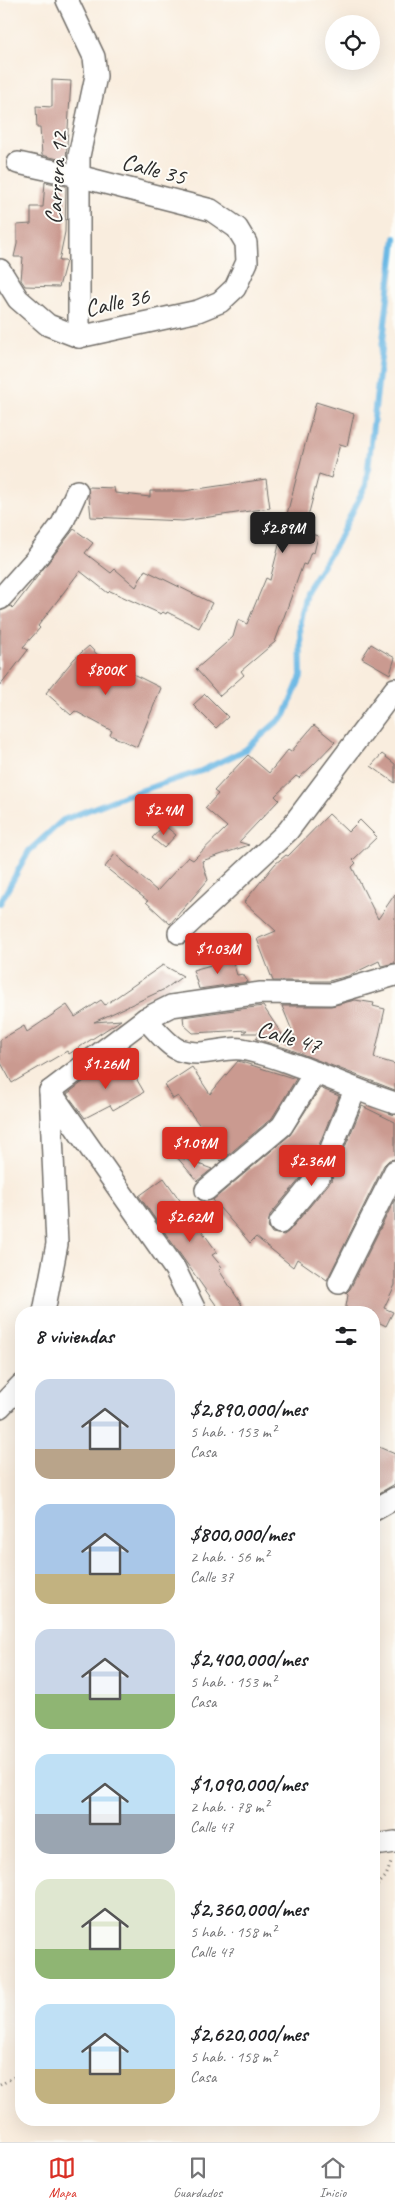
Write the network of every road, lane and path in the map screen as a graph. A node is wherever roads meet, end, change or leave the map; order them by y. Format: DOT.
graph roads {
  1 [pos="67,0"];
  2 [pos="18,163"];
  3 [pos="78,176"];
  4 [pos="247,262"];
  5 [pos="0,270"];
  6 [pos="79,337"];
  7 [pos="77,491"];
  8 [pos="0,599"];
  9 [pos="395,689"];
  10 [pos="179,933"];
  11 [pos="395,975"];
  12 [pos="145,1019"];
  13 [pos="315,1072"];
  14 [pos="355,1090"];
  15 [pos="50,1091"];
  16 [pos="395,1104"];
  17 [pos="395,1171"];
  18 [pos="206,1190"];
  19 [pos="280,1223"];
  20 [pos="339,1283"];
  21 [pos="45,1306"];
  22 [pos="193,1306"];
  23 [pos="15,1391"];
  24 [pos="0,1406"];
  25 [pos="395,1498"];
  26 [pos="380,1507"];
  27 [pos="380,1844"];
  28 [pos="394,1852"];
  29 [pos="380,1882"];
  30 [pos="15,2076"];
  31 [pos="0,2085"];
  1 -- 3 [label="street, Carrera 12"];
  2 -- 3 [label="street, Calle 35"];
  3 -- 4 [label="street, Calle 35"];
  3 -- 6 [label="street, Carrera 12"];
  4 -- 6 [label="street, Calle 36"];
  5 -- 6 [label="street, Calle 36"];
  7 -- 8 [label="street"];
  9 -- 10 [label="street"];
  11 -- 12 [label="street"];
  12 -- 13 [label="street, Calle 47"];
  12 -- 15 [label="street"];
  13 -- 14 [label="street, Calle 47"];
  13 -- 18 [label="street"];
  14 -- 16 [label="street, Calle 47"];
  14 -- 19 [label="street"];
  15 -- 21 [label="street"];
  15 -- 22 [label="street"];
  17 -- 20 [label="street"];
  23 -- 24 [label="street"];
  25 -- 26 [label="street"];
  27 -- 28 [label="street"];
  28 -- 29 [label="path"];
  30 -- 31 [label="path"];
}
